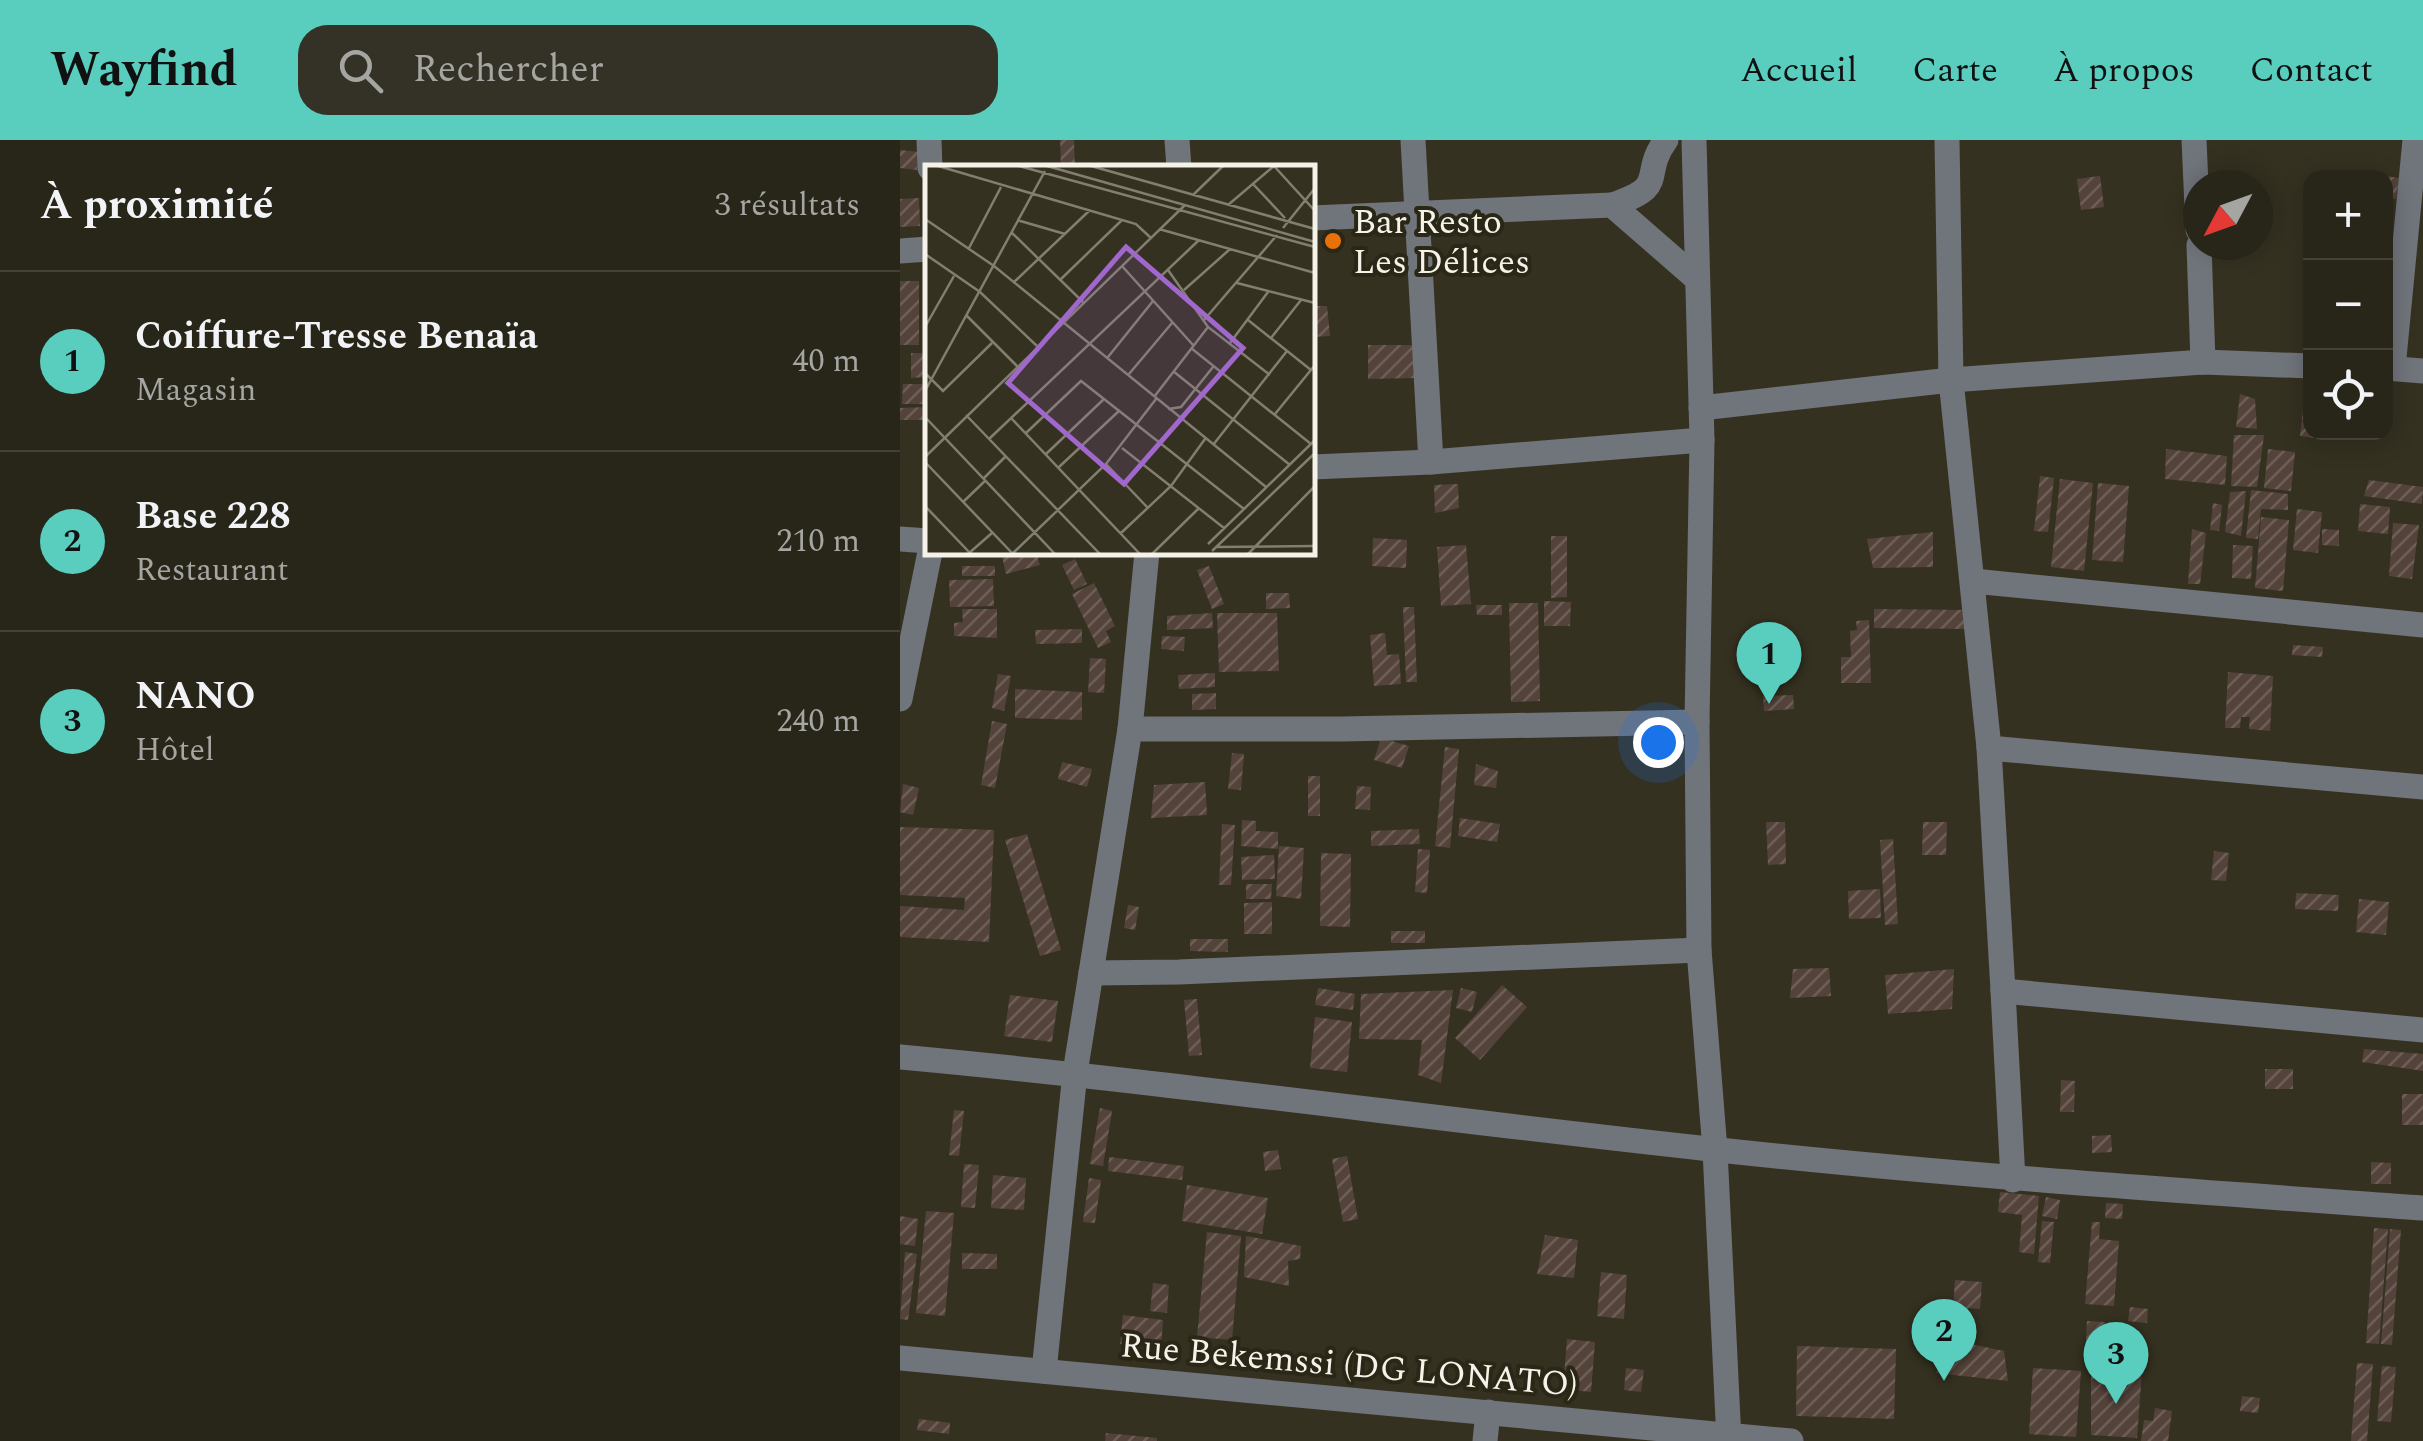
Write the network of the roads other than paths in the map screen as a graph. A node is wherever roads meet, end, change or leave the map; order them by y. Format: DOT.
graph roads {
  1 [pos="928,140"];
  2 [pos="1177,140"];
  3 [pos="1412,140"];
  4 [pos="1666,140"];
  5 [pos="1694,140"];
  6 [pos="1947,140"];
  7 [pos="2194,140"];
  8 [pos="2416,140"];
  9 [pos="930,165"];
  10 [pos="1179,165"];
  11 [pos="2195,170"];
  12 [pos="1612,205"];
  13 [pos="1415,212"];
  14 [pos="1315,218"];
  15 [pos="925,249"];
  16 [pos="900,251"];
  17 [pos="2199,260"];
  18 [pos="1698,278"];
  19 [pos="2391,350"];
  20 [pos="2204,362"];
  21 [pos="2303,366"];
  22 [pos="2393,368"];
  23 [pos="2423,371"];
  24 [pos="1951,380"];
  25 [pos="1701,408"];
  26 [pos="1702,440"];
  27 [pos="1431,462"];
  28 [pos="1315,467"];
  29 [pos="900,539"];
  30 [pos="925,541"];
  31 [pos="929,555"];
  32 [pos="1147,555"];
  33 [pos="1974,580"];
  34 [pos="2423,624"];
  35 [pos="900,700"];
  36 [pos="1697,722"];
  37 [pos="1130,729"];
  38 [pos="1989,748"];
  39 [pos="2423,788"];
  40 [pos="1699,950"];
  41 [pos="1091,973"];
  42 [pos="2002,991"];
  43 [pos="2423,1030"];
  44 [pos="900,1056"];
  45 [pos="1075,1073"];
  46 [pos="1715,1150"];
  47 [pos="2014,1180"];
  48 [pos="2423,1208"];
  49 [pos="900,1358"];
  50 [pos="1044,1370"];
  51 [pos="1488,1412"];
  52 [pos="1729,1438"];
  53 [pos="1485,1441"];
  54 [pos="1791,1441"];
  1 -- 9 [label="street"];
  2 -- 10 [label="street"];
  3 -- 13 [label="street"];
  4 -- 12 [label="street"];
  5 -- 18 [label="street"];
  6 -- 24 [label="street"];
  7 -- 11 [label="street"];
  8 -- 19 [label="street"];
  12 -- 13 [label="street"];
  12 -- 18 [label="street"];
  13 -- 14 [label="street"];
  13 -- 27 [label="street"];
  15 -- 16 [label="street"];
  17 -- 20 [label="street"];
  18 -- 25 [label="street"];
  20 -- 21 [label="street"];
  20 -- 24 [label="street"];
  22 -- 23 [label="street"];
  24 -- 25 [label="street"];
  24 -- 33 [label="street"];
  25 -- 26 [label="street"];
  26 -- 27 [label="street"];
  26 -- 36 [label="street"];
  27 -- 28 [label="street"];
  29 -- 30 [label="street"];
  31 -- 35 [label="street"];
  32 -- 37 [label="street"];
  33 -- 34 [label="street"];
  33 -- 38 [label="street"];
  36 -- 37 [label="street"];
  36 -- 40 [label="street"];
  37 -- 41 [label="street"];
  38 -- 39 [label="street"];
  38 -- 42 [label="street"];
  40 -- 41 [label="street"];
  40 -- 46 [label="street"];
  41 -- 45 [label="street"];
  42 -- 43 [label="street"];
  42 -- 47 [label="street"];
  44 -- 45 [label="street"];
  45 -- 46 [label="street"];
  45 -- 50 [label="street"];
  46 -- 47 [label="street"];
  46 -- 52 [label="street"];
  47 -- 48 [label="street"];
  49 -- 50 [label="street, Rue Bekemssi (DG LONATO)"];
  50 -- 51 [label="street, Rue Bekemssi (DG LONATO)"];
  51 -- 52 [label="street, Rue Bekemssi (DG LONATO)"];
  51 -- 53 [label="street"];
  52 -- 54 [label="street, Rue Bekemssi (DG LONATO)"];
}
